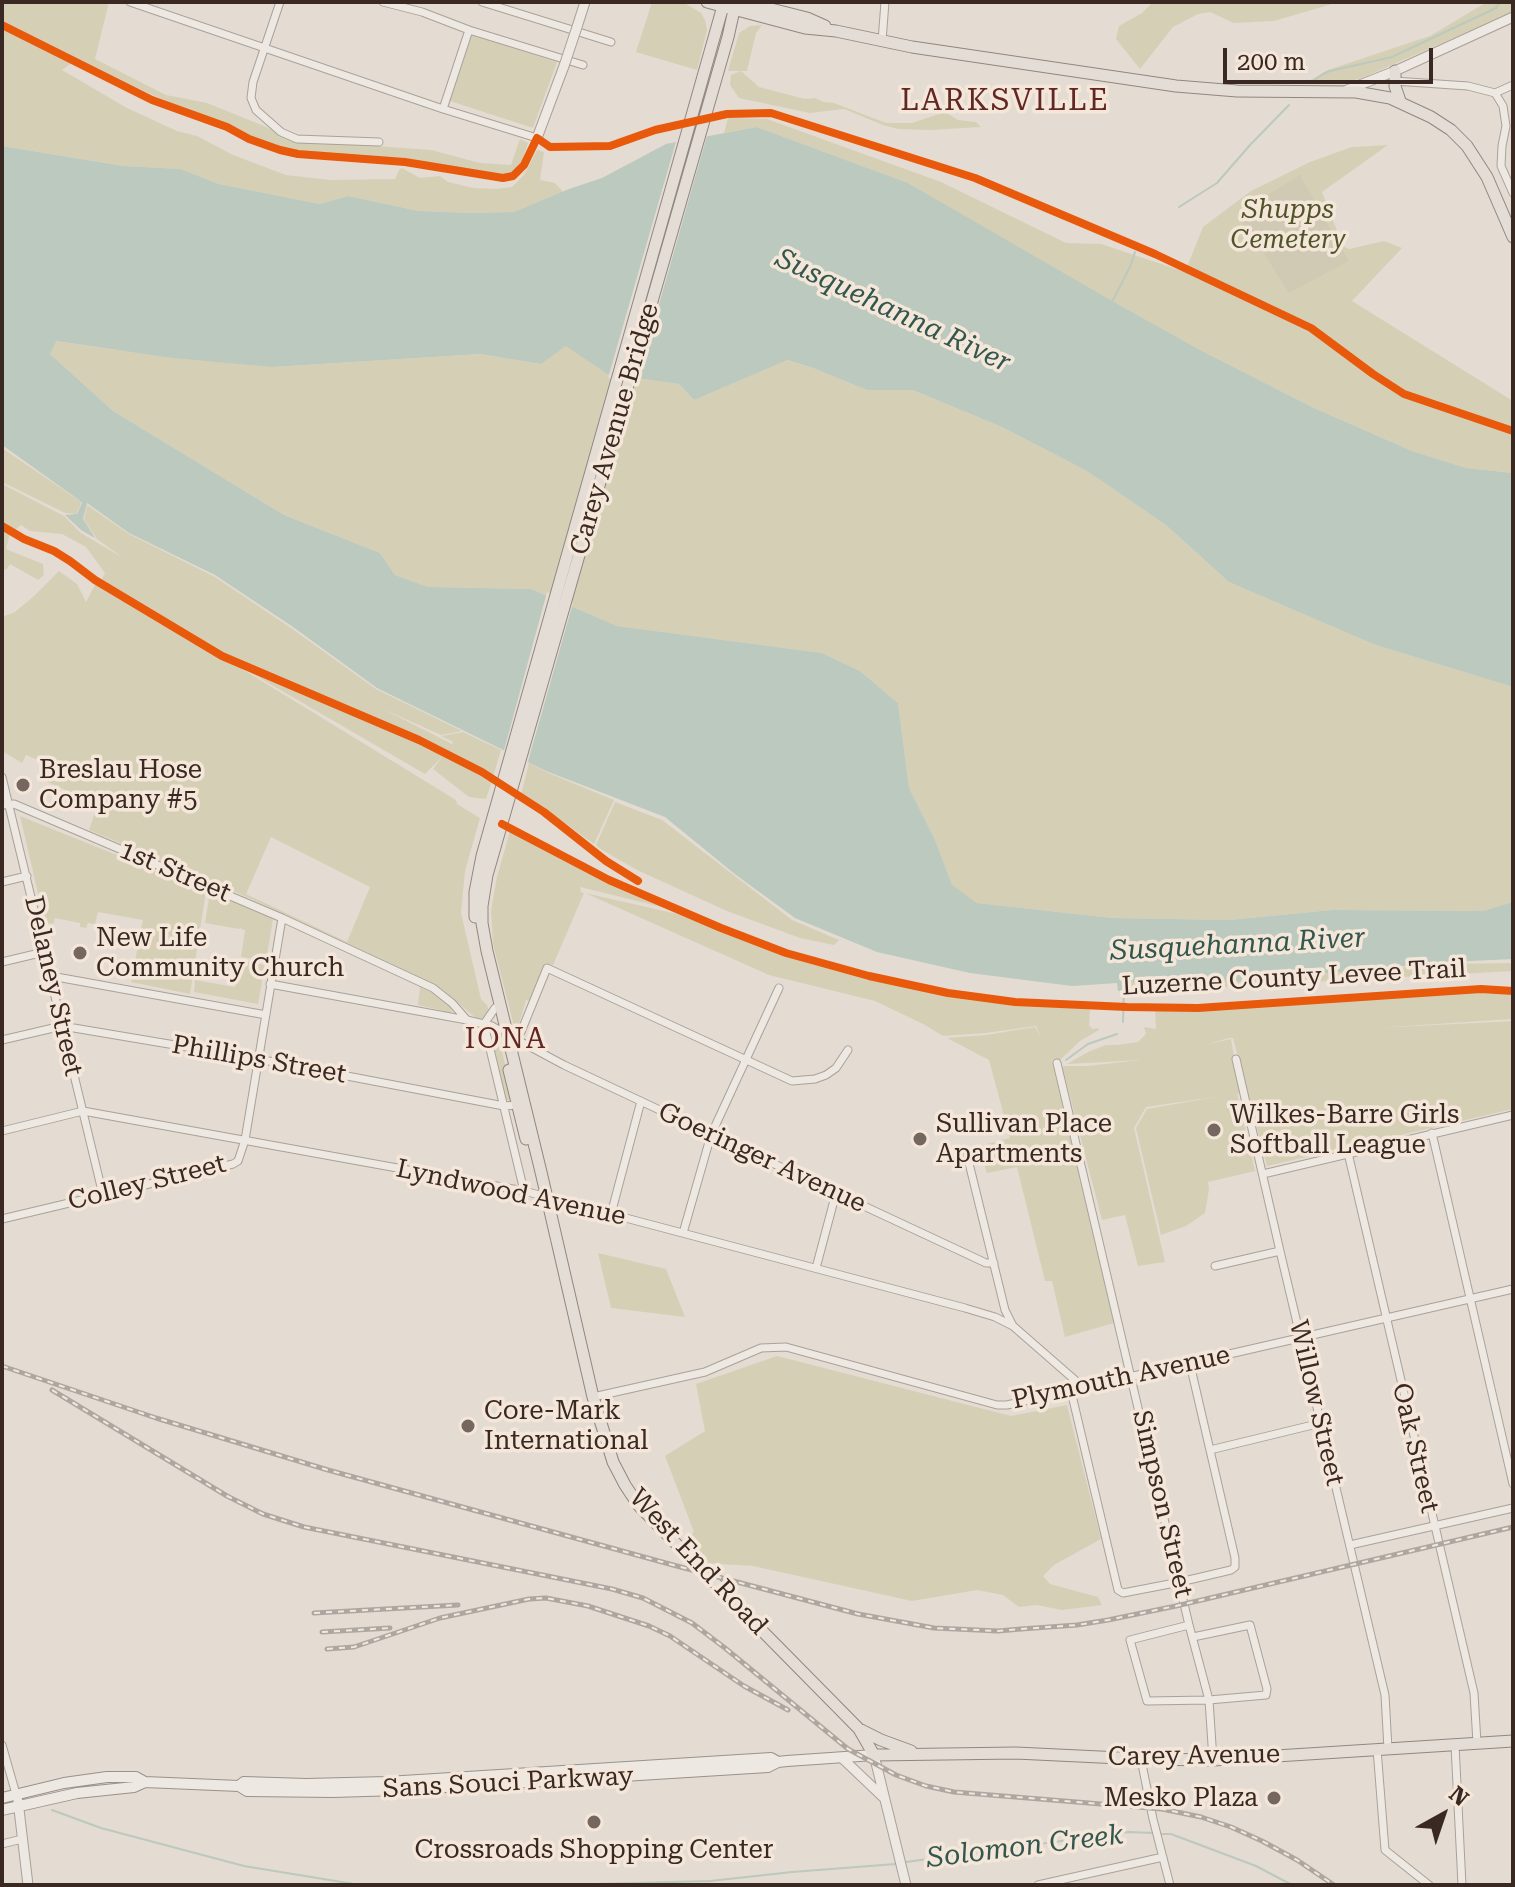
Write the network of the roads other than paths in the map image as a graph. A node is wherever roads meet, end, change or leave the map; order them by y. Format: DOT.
graph roads {
  1 [pos="130,2"];
  2 [pos="280,2"];
  3 [pos="383,2"];
  4 [pos="482,2"];
  5 [pos="585,2"];
  6 [pos="700,2"];
  7 [pos="707,2"];
  8 [pos="885,2"];
  9 [pos="732,5"];
  10 [pos="757,16"];
  11 [pos="1513,17"];
  12 [pos="469,30"];
  13 [pos="836,31"];
  14 [pos="721,36"];
  15 [pos="882,41"];
  16 [pos="611,42"];
  17 [pos="265,49"];
  18 [pos="583,65"];
  19 [pos="1394,76"];
  20 [pos="1513,85"];
  21 [pos="1343,91"];
  22 [pos="1495,93"];
  23 [pos="1400,101"];
  24 [pos="443,109"];
  25 [pos="537,138"];
  26 [pos="379,142"];
  27 [pos="1513,193"];
  28 [pos="1513,237"];
  29 [pos="2,777"];
  30 [pos="5,804"];
  31 [pos="499,816"];
  32 [pos="27,876"];
  33 [pos="2,882"];
  34 [pos="282,918"];
  35 [pos="44,952"];
  36 [pos="2,962"];
  37 [pos="51,976"];
  38 [pos="270,984"];
  39 [pos="779,988"];
  40 [pos="495,1008"];
  41 [pos="266,1015"];
  42 [pos="467,1020"];
  43 [pos="484,1024"];
  44 [pos="62,1026"];
  45 [pos="509,1032"];
  46 [pos="2,1040"];
  47 [pos="532,1048"];
  48 [pos="848,1050"];
  49 [pos="258,1059"];
  50 [pos="1236,1059"];
  51 [pos="514,1060"];
  52 [pos="746,1060"];
  53 [pos="1057,1063"];
  54 [pos="641,1101"];
  55 [pos="517,1105"];
  56 [pos="504,1106"];
  57 [pos="83,1111"];
  58 [pos="1513,1115"];
  59 [pos="2,1131"];
  60 [pos="1432,1133"];
  61 [pos="711,1135"];
  62 [pos="245,1140"];
  63 [pos="1348,1153"];
  64 [pos="967,1155"];
  65 [pos="1263,1174"];
  66 [pos="524,1191"];
  67 [pos="836,1193"];
  68 [pos="103,1195"];
  69 [pos="546,1196"];
  70 [pos="611,1214"];
  71 [pos="2,1219"];
  72 [pos="683,1233"];
  73 [pos="1280,1251"];
  74 [pos="994,1263"];
  75 [pos="1215,1266"];
  76 [pos="816,1268"];
  77 [pos="1513,1289"];
  78 [pos="1471,1299"];
  79 [pos="1385,1319"];
  80 [pos="1013,1326"];
  81 [pos="1300,1338"];
  82 [pos="1190,1364"];
  83 [pos="1132,1377"];
  84 [pos="1084,1388"];
  85 [pos="1071,1391"];
  86 [pos="593,1397"];
  87 [pos="1321,1423"];
  88 [pos="1210,1450"];
  89 [pos="1513,1484"];
  90 [pos="1513,1508"];
  91 [pos="1434,1527"];
  92 [pos="1350,1545"];
  93 [pos="1180,1582"];
  94 [pos="1189,1625"];
  95 [pos="1193,1637"];
  96 [pos="1209,1700"];
  97 [pos="859,1729"];
  98 [pos="1513,1741"];
  99 [pos="1477,1743"];
  100 [pos="2,1745"];
  101 [pos="1455,1745"];
  102 [pos="1383,1749"];
  103 [pos="874,1755"];
  104 [pos="931,1755"];
  105 [pos="842,1758"];
  106 [pos="1141,1759"];
  107 [pos="1213,1760"];
  108 [pos="145,1782"];
  109 [pos="16,1794"];
  110 [pos="2,1798"];
  111 [pos="884,1798"];
  112 [pos="19,1806"];
  113 [pos="2,1810"];
  114 [pos="22,1839"];
  115 [pos="2,1844"];
  116 [pos="1163,1857"];
  117 [pos="28,1885"];
  118 [pos="906,1885"];
  119 [pos="1038,1885"];
  120 [pos="1170,1885"];
  121 [pos="1429,1885"];
  122 [pos="1462,1885"];
  1 -- 17 [label="street"];
  2 -- 17 [label="street"];
  3 -- 12 [label="street"];
  4 -- 16 [label="street"];
  5 -- 25 [label="street, bridge"];
  6 -- 14 [label="main road"];
  7 -- 9 [label="main road"];
  8 -- 15 [label="street"];
  9 -- 10 [label="main road"];
  9 -- 13 [label="main road"];
  9 -- 14 [label="main road"];
  10 -- 13 [label="main road"];
  10 -- 14 [label="main road"];
  11 -- 19 [label="street"];
  12 -- 18 [label="street"];
  12 -- 24 [label="street"];
  13 -- 15 [label="main road"];
  14 -- 31 [label="main road, Carey Avenue Bridge"];
  15 -- 21 [label="main road"];
  17 -- 24 [label="street"];
  17 -- 26 [label="street"];
  19 -- 21 [label="street"];
  19 -- 22 [label="street"];
  19 -- 23 [label="main road"];
  20 -- 22 [label="street"];
  21 -- 23 [label="main road"];
  22 -- 27 [label="street"];
  23 -- 28 [label="main road"];
  24 -- 25 [label="street"];
  29 -- 30 [label="street, Delaney Street"];
  30 -- 32 [label="street, Delaney Street"];
  30 -- 34 [label="street, 1st Street"];
  31 -- 40 [label="main road, West End Road"];
  31 -- 45 [label="main road, West End Road"];
  32 -- 33 [label="street"];
  32 -- 35 [label="street, Delaney Street"];
  34 -- 38 [label="street, Colley Street"];
  34 -- 42 [label="street, 1st Street"];
  35 -- 36 [label="street"];
  35 -- 37 [label="street, Delaney Street"];
  37 -- 41 [label="street"];
  37 -- 44 [label="street, Delaney Street"];
  38 -- 41 [label="street, Colley Street"];
  38 -- 42 [label="street, Goeringer Avenue"];
  39 -- 52 [label="street"];
  40 -- 43 [label="street"];
  40 -- 45 [label="main road, West End Road"];
  41 -- 49 [label="street, Colley Street"];
  42 -- 43 [label="street, Goeringer Avenue"];
  43 -- 45 [label="street, Goeringer Avenue"];
  43 -- 56 [label="street"];
  44 -- 46 [label="street, Phillips Street"];
  44 -- 49 [label="street, Phillips Street"];
  44 -- 57 [label="street, Delaney Street"];
  45 -- 47 [label="street, Goeringer Avenue"];
  45 -- 51 [label="main road, West End Road"];
  45 -- 52 [label="street"];
  45 -- 55 [label="main road, West End Road"];
  47 -- 51 [label="street"];
  47 -- 54 [label="street, Goeringer Avenue"];
  48 -- 52 [label="street"];
  49 -- 56 [label="street, Phillips Street"];
  49 -- 62 [label="street, Colley Street"];
  50 -- 65 [label="street, Willow Street"];
  51 -- 69 [label="main road, West End Road"];
  52 -- 61 [label="street"];
  53 -- 83 [label="street, Simpson Street"];
  54 -- 61 [label="street, Goeringer Avenue"];
  54 -- 70 [label="street"];
  55 -- 56 [label="street, Phillips Street"];
  55 -- 69 [label="main road, West End Road"];
  56 -- 66 [label="street"];
  57 -- 59 [label="street, Lyndwood Avenue"];
  57 -- 62 [label="street, Lyndwood Avenue"];
  57 -- 68 [label="street, Delaney Street"];
  58 -- 60 [label="street"];
  60 -- 63 [label="street"];
  60 -- 78 [label="street"];
  61 -- 67 [label="street, Goeringer Avenue"];
  61 -- 72 [label="street"];
  62 -- 66 [label="street, Lyndwood Avenue"];
  62 -- 68 [label="street, Colley Street"];
  63 -- 65 [label="street"];
  63 -- 79 [label="street, Oak Street"];
  64 -- 74 [label="street"];
  65 -- 73 [label="street, Willow Street"];
  66 -- 69 [label="street, Lyndwood Avenue"];
  67 -- 74 [label="street, Goeringer Avenue"];
  67 -- 76 [label="street"];
  68 -- 71 [label="street, Colley Street"];
  69 -- 70 [label="street, Lyndwood Avenue"];
  69 -- 86 [label="main road, West End Road"];
  70 -- 72 [label="street, Lyndwood Avenue"];
  72 -- 76 [label="street, Lyndwood Avenue"];
  73 -- 75 [label="street"];
  73 -- 81 [label="street, Willow Street"];
  74 -- 80 [label="street"];
  76 -- 80 [label="street, Lyndwood Avenue"];
  77 -- 78 [label="street, Plymouth Avenue"];
  78 -- 79 [label="street, Plymouth Avenue"];
  78 -- 89 [label="street"];
  79 -- 81 [label="street, Plymouth Avenue"];
  79 -- 91 [label="street, Oak Street"];
  80 -- 84 [label="street"];
  81 -- 82 [label="street, Plymouth Avenue"];
  81 -- 87 [label="street, Willow Street"];
  82 -- 83 [label="street, Plymouth Avenue"];
  82 -- 88 [label="street"];
  83 -- 84 [label="street, Plymouth Avenue"];
  83 -- 93 [label="street, Simpson Street"];
  84 -- 85 [label="street, Plymouth Avenue"];
  85 -- 86 [label="street, Plymouth Avenue"];
  85 -- 93 [label="street"];
  86 -- 97 [label="main road, West End Road"];
  87 -- 88 [label="street"];
  87 -- 92 [label="street, Willow Street"];
  88 -- 93 [label="street"];
  90 -- 91 [label="street"];
  91 -- 92 [label="street"];
  91 -- 99 [label="street, Oak Street"];
  92 -- 102 [label="street, Willow Street"];
  93 -- 94 [label="street, Simpson Street"];
  94 -- 95 [label="street, Simpson Street"];
  94 -- 96 [label="street"];
  95 -- 96 [label="street, Simpson Street"];
  95 -- 96 [label="street"];
  96 -- 107 [label="street, Simpson Street"];
  97 -- 103 [label="main road, West End Road"];
  97 -- 104 [label="main road"];
  98 -- 99 [label="main road, Carey Avenue"];
  99 -- 101 [label="main road, Carey Avenue"];
  100 -- 109 [label="street"];
  101 -- 102 [label="main road, Carey Avenue"];
  101 -- 122 [label="street"];
  102 -- 107 [label="main road, Carey Avenue"];
  102 -- 121 [label="street, Willow Street"];
  103 -- 104 [label="main road, Carey Avenue"];
  103 -- 105 [label="main road, Sans Souci Parkway"];
  103 -- 111 [label="street"];
  104 -- 106 [label="main road, Carey Avenue"];
  105 -- 108 [label="main road, Sans Souci Parkway"];
  105 -- 111 [label="street"];
  106 -- 107 [label="main road, Carey Avenue"];
  106 -- 116 [label="street"];
  108 -- 109 [label="main road, Sans Souci Parkway"];
  108 -- 112 [label="main road, Sans Souci Parkway"];
  109 -- 110 [label="main road, Sans Souci Parkway"];
  109 -- 112 [label="street"];
  111 -- 118 [label="street"];
  112 -- 113 [label="main road, Sans Souci Parkway"];
  112 -- 114 [label="street"];
  114 -- 115 [label="street"];
  114 -- 117 [label="street"];
  116 -- 119 [label="street"];
  116 -- 120 [label="street"];
}
